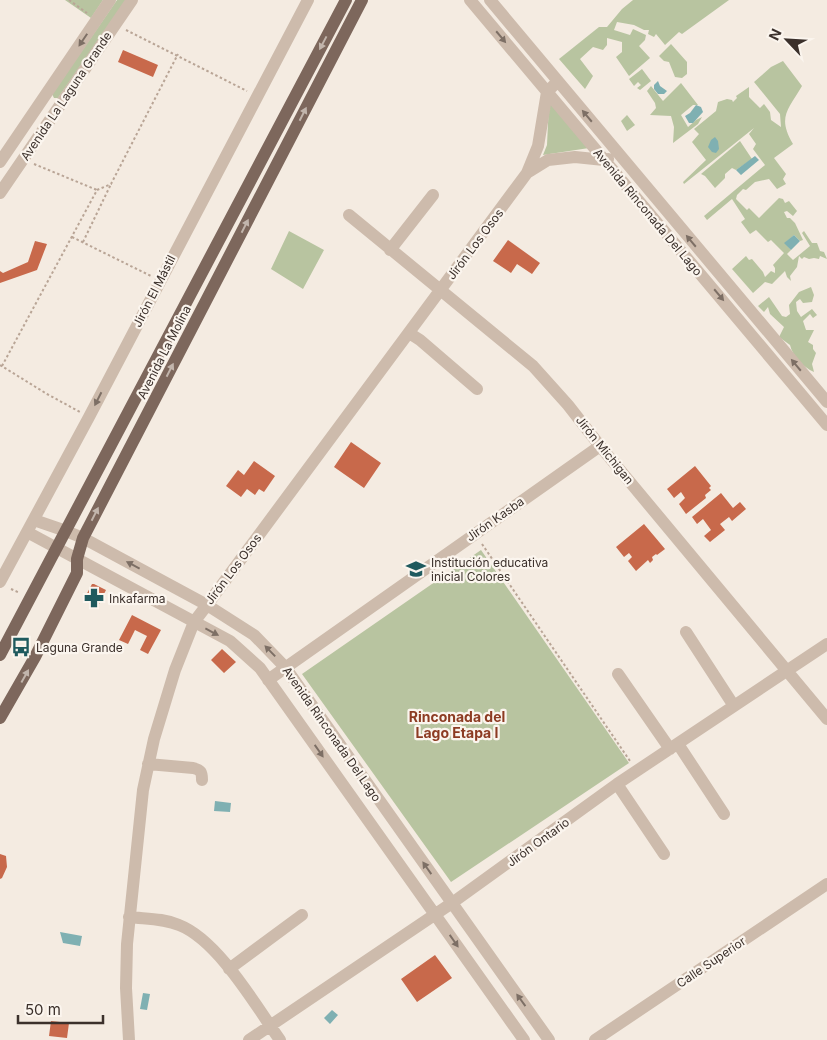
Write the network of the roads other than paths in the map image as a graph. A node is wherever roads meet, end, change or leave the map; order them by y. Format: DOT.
graph roads {
  1 [pos="110,0"];
  2 [pos="132,0"];
  3 [pos="308,0"];
  4 [pos="346,0"];
  5 [pos="362,0"];
  6 [pos="470,0"];
  7 [pos="490,0"];
  8 [pos="478,10"];
  9 [pos="558,82"];
  10 [pos="546,92"];
  11 [pos="45,96"];
  12 [pos="59,106"];
  13 [pos="619,155"];
  14 [pos="280,158"];
  15 [pos="604,160"];
  16 [pos="0,162"];
  17 [pos="527,173"];
  18 [pos="0,193"];
  19 [pos="433,195"];
  20 [pos="348,215"];
  21 [pos="226,227"];
  22 [pos="390,250"];
  23 [pos="440,290"];
  24 [pos="409,333"];
  25 [pos="477,389"];
  26 [pos="827,402"];
  27 [pos="827,424"];
  28 [pos="600,446"];
  29 [pos="34,520"];
  30 [pos="66,531"];
  31 [pos="27,532"];
  32 [pos="82,538"];
  33 [pos="57,548"];
  34 [pos="77,559"];
  35 [pos="0,582"];
  36 [pos="207,605"];
  37 [pos="194,622"];
  38 [pos="686,632"];
  39 [pos="827,644"];
  40 [pos="0,655"];
  41 [pos="285,667"];
  42 [pos="788,670"];
  43 [pos="618,674"];
  44 [pos="268,680"];
  45 [pos="734,706"];
  46 [pos="0,718"];
  47 [pos="827,719"];
  48 [pos="674,747"];
  49 [pos="148,764"];
  50 [pos="202,780"];
  51 [pos="617,784"];
  52 [pos="724,814"];
  53 [pos="664,854"];
  54 [pos="827,884"];
  55 [pos="452,903"];
  56 [pos="435,914"];
  57 [pos="302,915"];
  58 [pos="129,917"];
  59 [pos="229,968"];
  60 [pos="270,1026"];
  61 [pos="129,1040"];
  62 [pos="249,1040"];
  63 [pos="280,1040"];
  64 [pos="524,1040"];
  65 [pos="550,1040"];
  66 [pos="595,1040"];
  1 -- 11 [label="street, Avenida La Laguna Grande, one-way"];
  2 -- 12 [label="street, Avenida La Laguna Grande"];
  3 -- 29 [label="street, Jirón El Mástil, one-way"];
  4 -- 21 [label="main road, Avenida La Molina, one-way"];
  14 -- 5 [label="main road, Avenida La Molina, one-way"];
  6 -- 8 [label="street, Avenida Rinconada Del Lago"];
  7 -- 8 [label="street"];
  7 -- 9 [label="street, Avenida Rinconada Del Lago"];
  8 -- 10 [label="street, Avenida Rinconada Del Lago, one-way"];
  9 -- 10 [label="street"];
  13 -- 9 [label="street, Avenida Rinconada Del Lago, one-way"];
  10 -- 15 [label="street, Avenida Rinconada Del Lago"];
  10 -- 17 [label="street, Jirón Los Osos"];
  11 -- 12 [label="street"];
  11 -- 16 [label="street, Avenida La Laguna Grande"];
  12 -- 18 [label="street, Avenida La Laguna Grande"];
  13 -- 15 [label="street, Jirón Los Osos"];
  26 -- 13 [label="street, Avenida Rinconada Del Lago, one-way"];
  14 -- 21 [label="main road"];
  32 -- 14 [label="main road, Avenida La Molina, one-way"];
  15 -- 17 [label="street, Jirón Los Osos"];
  15 -- 27 [label="street, Avenida Rinconada Del Lago, one-way"];
  17 -- 23 [label="street, Jirón Los Osos"];
  19 -- 22 [label="street"];
  20 -- 22 [label="street, Jirón Michigan"];
  21 -- 30 [label="main road, Avenida La Molina"];
  22 -- 23 [label="street, Jirón Michigan"];
  23 -- 24 [label="street, Jirón Los Osos"];
  23 -- 28 [label="street, Jirón Michigan"];
  24 -- 25 [label="street"];
  24 -- 36 [label="street, Jirón Los Osos"];
  28 -- 41 [label="street, Jirón Kasba"];
  28 -- 42 [label="street, Jirón Michigan"];
  29 -- 30 [label="street, Avenida Rinconada Del Lago"];
  29 -- 31 [label="street, Jirón El Mástil"];
  30 -- 32 [label="street, Avenida Rinconada Del Lago"];
  30 -- 33 [label="main road, Avenida La Molina"];
  31 -- 33 [label="street, Avenida Rinconada Del Lago"];
  31 -- 35 [label="street, Jirón El Mástil"];
  32 -- 34 [label="main road, Avenida La Molina"];
  36 -- 32 [label="street, Avenida Rinconada Del Lago, one-way"];
  33 -- 34 [label="street, Avenida Rinconada Del Lago"];
  33 -- 40 [label="main road, Avenida La Molina"];
  34 -- 37 [label="street, Avenida Rinconada Del Lago"];
  46 -- 34 [label="main road, Avenida La Molina, one-way"];
  36 -- 37 [label="street, Jirón Los Osos"];
  41 -- 36 [label="street, Avenida Rinconada Del Lago, one-way"];
  37 -- 44 [label="street, Avenida Rinconada Del Lago, one-way"];
  37 -- 49 [label="street, Jirón Los Osos"];
  38 -- 45 [label="street"];
  39 -- 42 [label="street, Jirón Ontario"];
  41 -- 44 [label="street, Jirón Kasba"];
  55 -- 41 [label="street, Avenida Rinconada Del Lago, one-way"];
  42 -- 45 [label="street, Jirón Ontario"];
  42 -- 47 [label="street, Jirón Michigan"];
  43 -- 48 [label="street"];
  44 -- 56 [label="street, Avenida Rinconada Del Lago, one-way"];
  45 -- 48 [label="street, Jirón Ontario"];
  48 -- 51 [label="street, Jirón Ontario"];
  48 -- 52 [label="street"];
  49 -- 50 [label="street"];
  49 -- 58 [label="street, Jirón Los Osos"];
  51 -- 53 [label="street"];
  51 -- 55 [label="street, Jirón Ontario"];
  54 -- 66 [label="street, Calle Superior"];
  55 -- 56 [label="street, Jirón Ontario"];
  65 -- 55 [label="street, Avenida Rinconada Del Lago, one-way"];
  56 -- 60 [label="street, Jirón Ontario"];
  56 -- 64 [label="street, Avenida Rinconada Del Lago, one-way"];
  57 -- 59 [label="street"];
  58 -- 59 [label="street"];
  58 -- 61 [label="street, Jirón Los Osos"];
  59 -- 60 [label="street"];
  60 -- 62 [label="street, Jirón Ontario"];
  60 -- 63 [label="street"];
}
